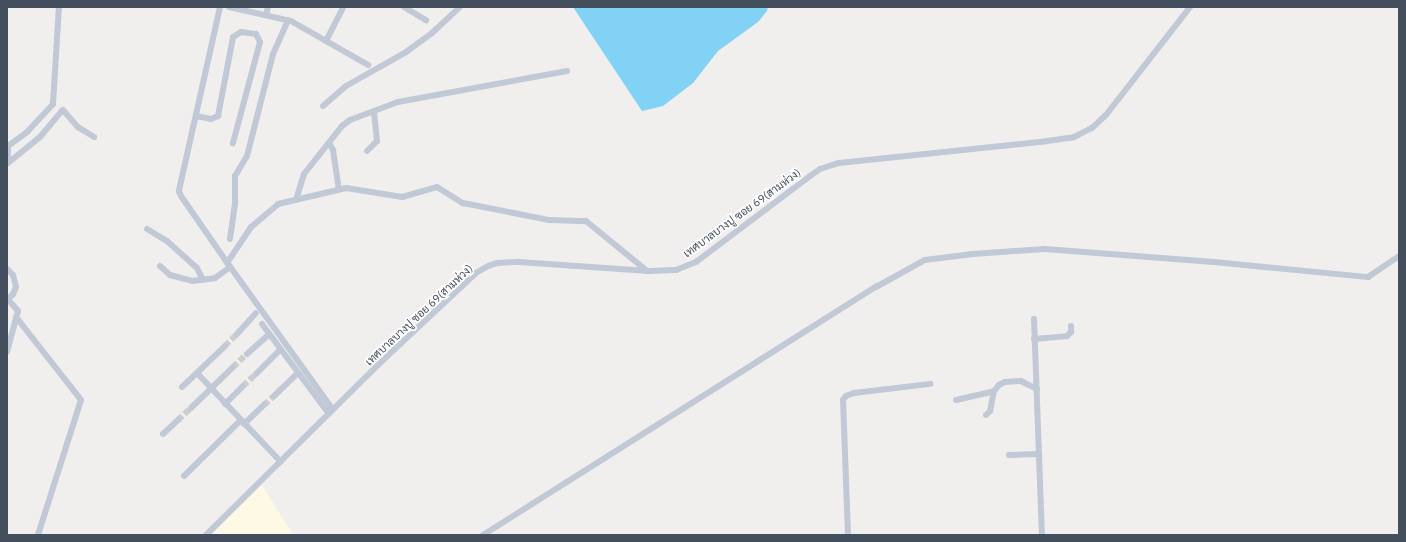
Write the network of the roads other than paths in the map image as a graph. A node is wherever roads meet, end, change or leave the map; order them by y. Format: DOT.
graph roads {
  1 [pos="60,7"];
  2 [pos="220,7"];
  3 [pos="229,7"];
  4 [pos="268,7"];
  5 [pos="343,7"];
  6 [pos="404,7"];
  7 [pos="460,7"];
  8 [pos="1190,7"];
  9 [pos="266,15"];
  10 [pos="288,20"];
  11 [pos="426,20"];
  12 [pos="326,41"];
  13 [pos="368,65"];
  14 [pos="567,71"];
  15 [pos="323,106"];
  16 [pos="374,111"];
  17 [pos="196,116"];
  18 [pos="94,137"];
  19 [pos="232,143"];
  20 [pos="328,143"];
  21 [pos="367,150"];
  22 [pos="8,164"];
  23 [pos="339,190"];
  24 [pos="296,200"];
  25 [pos="147,228"];
  26 [pos="230,239"];
  27 [pos="1399,256"];
  28 [pos="226,262"];
  29 [pos="160,266"];
  30 [pos="7,269"];
  31 [pos="647,271"];
  32 [pos="205,280"];
  33 [pos="7,299"];
  34 [pos="256,314"];
  35 [pos="16,317"];
  36 [pos="1034,319"];
  37 [pos="262,324"];
  38 [pos="1071,326"];
  39 [pos="237,334"];
  40 [pos="269,334"];
  41 [pos="1034,339"];
  42 [pos="224,346"];
  43 [pos="280,350"];
  44 [pos="7,352"];
  45 [pos="247,354"];
  46 [pos="234,367"];
  47 [pos="197,373"];
  48 [pos="298,373"];
  49 [pos="256,374"];
  50 [pos="930,384"];
  51 [pos="243,386"];
  52 [pos="182,387"];
  53 [pos="210,388"];
  54 [pos="1037,389"];
  55 [pos="994,391"];
  56 [pos="274,396"];
  57 [pos="956,400"];
  58 [pos="225,404"];
  59 [pos="264,405"];
  60 [pos="191,408"];
  61 [pos="331,412"];
  62 [pos="986,415"];
  63 [pos="178,420"];
  64 [pos="243,422"];
  65 [pos="163,434"];
  66 [pos="1009,454"];
  67 [pos="1039,454"];
  68 [pos="281,462"];
  69 [pos="184,476"];
  70 [pos="38,535"];
  71 [pos="206,535"];
  72 [pos="483,535"];
  73 [pos="848,535"];
  74 [pos="1042,535"];
  1 -- 22 [label="street"];
  2 -- 17 [label="street"];
  3 -- 9 [label="street"];
  4 -- 9 [label="street"];
  5 -- 12 [label="street"];
  6 -- 11 [label="street"];
  7 -- 15 [label="street"];
  8 -- 31 [label="street, เทศบาลบางปู ซอย 69(สามห่วง)"];
  9 -- 10 [label="street"];
  10 -- 12 [label="street"];
  10 -- 26 [label="street"];
  12 -- 13 [label="street"];
  14 -- 16 [label="street"];
  16 -- 20 [label="street"];
  16 -- 21 [label="street"];
  17 -- 19 [label="street"];
  17 -- 28 [label="street"];
  18 -- 22 [label="street"];
  20 -- 23 [label="street"];
  20 -- 24 [label="street"];
  23 -- 24 [label="street"];
  23 -- 31 [label="street"];
  24 -- 28 [label="street"];
  25 -- 32 [label="street"];
  27 -- 72 [label="street"];
  28 -- 32 [label="street"];
  28 -- 61 [label="street"];
  29 -- 32 [label="street"];
  30 -- 33 [label="street"];
  31 -- 61 [label="street, เทศบาลบางปู ซอย 69(สามห่วง)"];
  33 -- 35 [label="street"];
  34 -- 39 [label="street"];
  35 -- 44 [label="street"];
  35 -- 70 [label="street"];
  36 -- 41 [label="street"];
  37 -- 40 [label="street"];
  38 -- 41 [label="street"];
  40 -- 43 [label="street"];
  40 -- 45 [label="street"];
  41 -- 54 [label="street"];
  42 -- 47 [label="street"];
  43 -- 48 [label="street"];
  43 -- 49 [label="street"];
  46 -- 53 [label="street"];
  47 -- 52 [label="street"];
  47 -- 53 [label="street"];
  48 -- 56 [label="street"];
  48 -- 61 [label="street"];
  50 -- 73 [label="street"];
  51 -- 58 [label="street"];
  53 -- 58 [label="street"];
  53 -- 60 [label="street"];
  54 -- 55 [label="street"];
  54 -- 67 [label="street"];
  55 -- 57 [label="street"];
  55 -- 62 [label="street"];
  58 -- 64 [label="street"];
  59 -- 64 [label="street"];
  61 -- 68 [label="street, เทศบาลบางปู ซอย 69(สามห่วง)"];
  63 -- 65 [label="street"];
  64 -- 68 [label="street"];
  64 -- 69 [label="street"];
  66 -- 67 [label="street"];
  67 -- 74 [label="street"];
  68 -- 71 [label="street, เทศบาลบางปู ซอย 69(สามห่วง)"];
}
